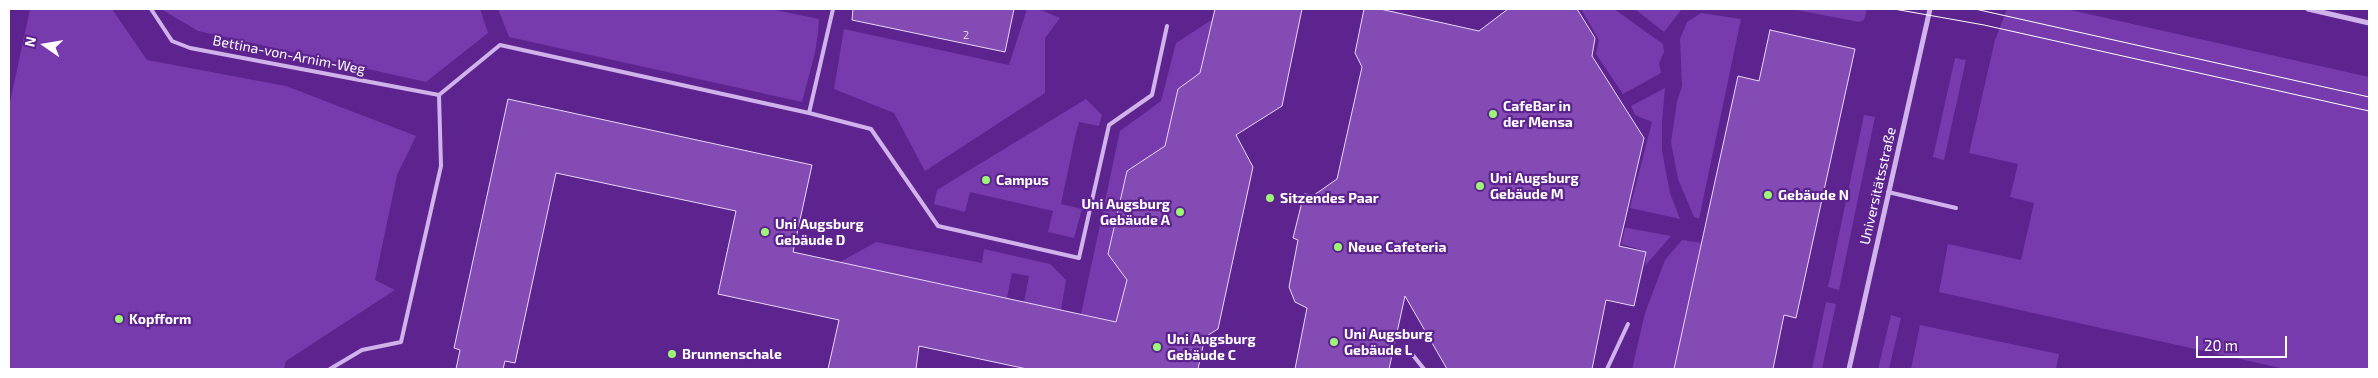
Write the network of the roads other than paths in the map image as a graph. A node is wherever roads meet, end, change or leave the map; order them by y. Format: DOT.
graph roads {
  1 [pos="151,9"];
  2 [pos="833,9"];
  3 [pos="1930,9"];
  4 [pos="2308,9"];
  5 [pos="2369,22"];
  6 [pos="1166,26"];
  7 [pos="439,95"];
  8 [pos="808,113"];
  9 [pos="1888,192"];
  10 [pos="1956,208"];
  11 [pos="1628,324"];
  12 [pos="1412,354"];
  13 [pos="330,369"];
  14 [pos="1424,369"];
  15 [pos="1607,369"];
  16 [pos="1849,369"];
  1 -- 7 [label="lane, Bettina-von-Arnim-Weg"];
  2 -- 8 [label="lane"];
  3 -- 9 [label="street, Universitätsstraße"];
  4 -- 5 [label="street"];
  6 -- 8 [label="lane"];
  7 -- 8 [label="lane"];
  7 -- 13 [label="lane"];
  9 -- 10 [label="lane"];
  9 -- 16 [label="street, Universitätsstraße"];
  11 -- 15 [label="lane"];
  12 -- 14 [label="lane"];
}
